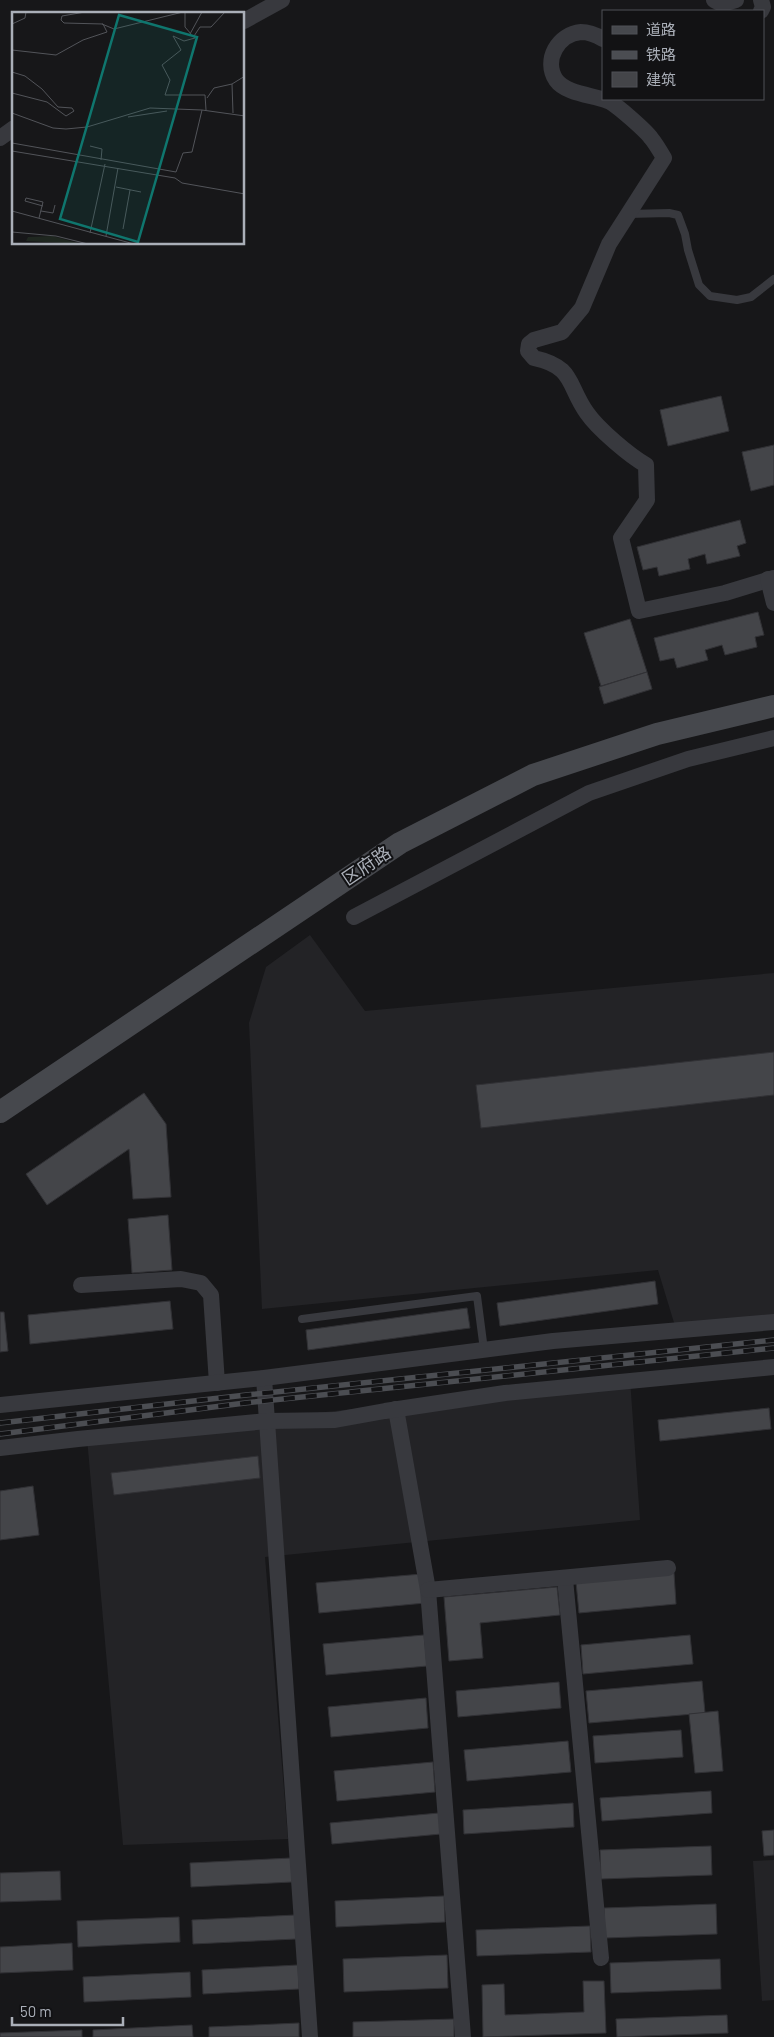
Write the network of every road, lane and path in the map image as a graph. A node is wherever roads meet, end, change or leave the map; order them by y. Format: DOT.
graph roads {
  1 [pos="282,0"];
  2 [pos="714,0"];
  3 [pos="736,0"];
  4 [pos="245,20"];
  5 [pos="602,38"];
  6 [pos="602,99"];
  7 [pos="604,100"];
  8 [pos="12,129"];
  9 [pos="0,138"];
  10 [pos="628,214"];
  11 [pos="774,279"];
  12 [pos="771,578"];
  13 [pos="774,603"];
  14 [pos="774,706"];
  15 [pos="774,738"];
  16 [pos="354,917"];
  17 [pos="0,1112"];
  18 [pos="81,1285"];
  19 [pos="302,1319"];
  20 [pos="774,1322"];
  21 [pos="484,1350"];
  22 [pos="774,1367"];
  23 [pos="264,1378"];
  24 [pos="217,1383"];
  25 [pos="0,1405"];
  26 [pos="396,1409"];
  27 [pos="268,1422"];
  28 [pos="0,1448"];
  29 [pos="668,1568"];
  30 [pos="565,1579"];
  31 [pos="428,1590"];
  32 [pos="601,1958"];
  33 [pos="310,2037"];
  34 [pos="463,2037"];
  1 -- 4 [label="street"];
  2 -- 3 [label="street"];
  5 -- 6 [label="street"];
  7 -- 10 [label="street"];
  8 -- 9 [label="street"];
  10 -- 11 [label="lane"];
  10 -- 12 [label="street"];
  12 -- 13 [label="street"];
  14 -- 17 [label="main road, 区府路"];
  15 -- 16 [label="street"];
  18 -- 24 [label="street"];
  19 -- 21 [label="lane"];
  20 -- 21 [label="street"];
  21 -- 23 [label="street"];
  22 -- 26 [label="street"];
  23 -- 24 [label="street"];
  23 -- 27 [label="street"];
  24 -- 25 [label="street"];
  26 -- 27 [label="street"];
  26 -- 31 [label="street"];
  27 -- 28 [label="street"];
  27 -- 33 [label="street"];
  29 -- 30 [label="street"];
  30 -- 31 [label="street"];
  30 -- 32 [label="street"];
  31 -- 34 [label="street"];
}
